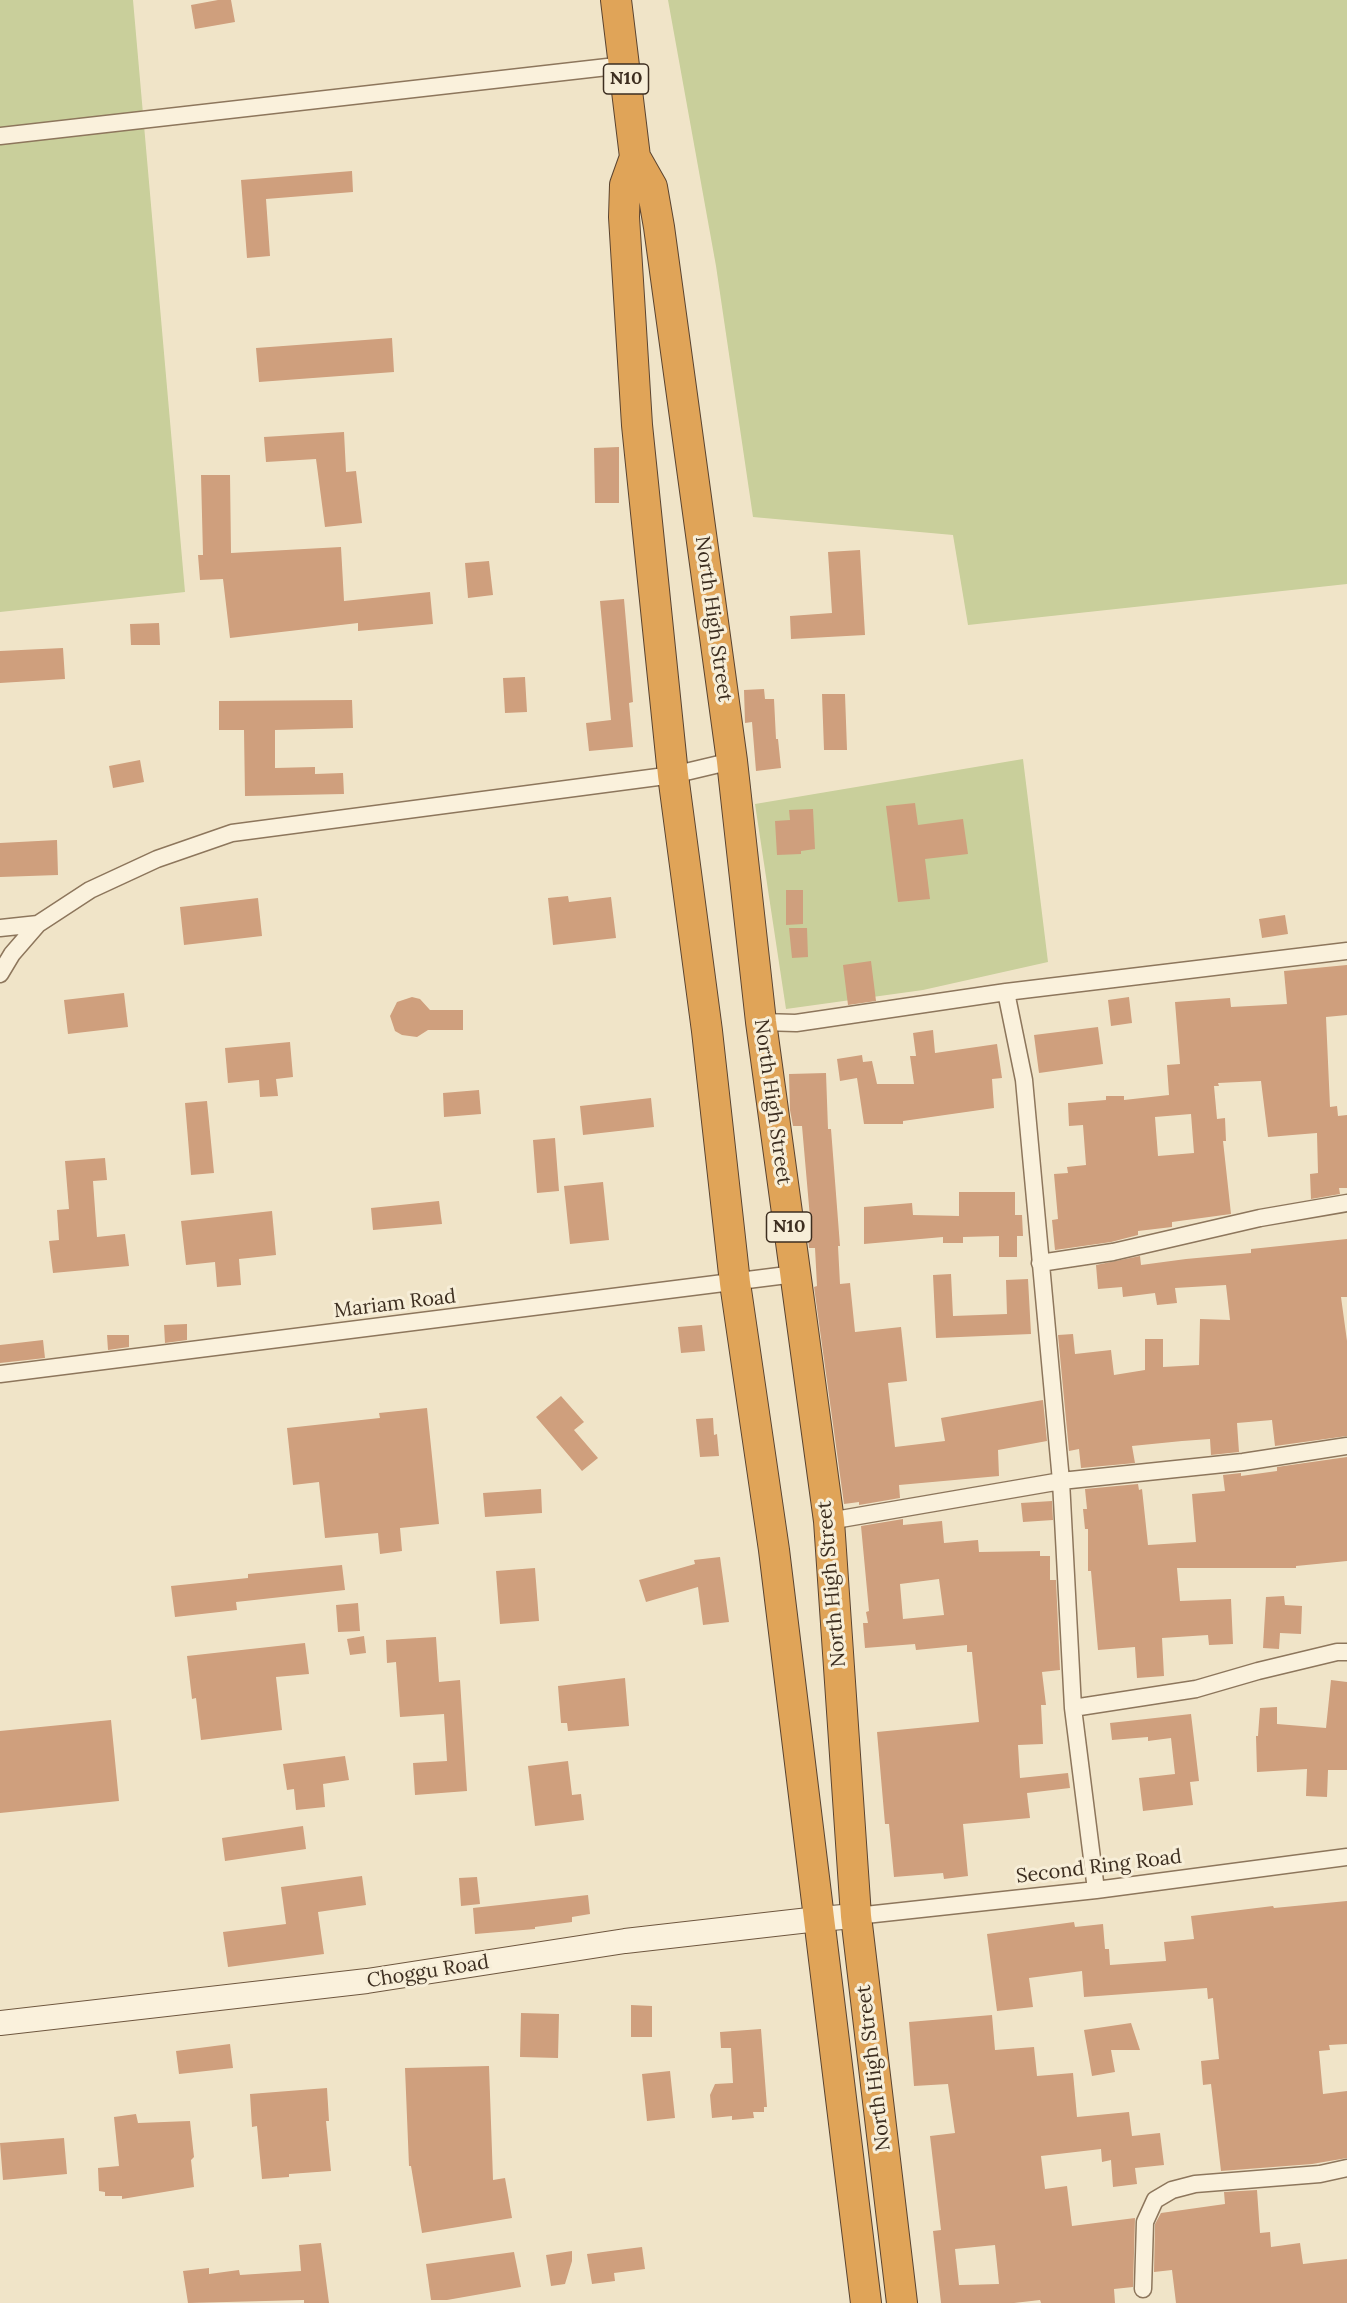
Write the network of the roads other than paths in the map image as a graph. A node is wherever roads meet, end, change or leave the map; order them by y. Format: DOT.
graph roads {
  1 [pos="616,0"];
  2 [pos="625,65"];
  3 [pos="0,136"];
  4 [pos="635,157"];
  5 [pos="732,761"];
  6 [pos="673,775"];
  7 [pos="38,924"];
  8 [pos="0,928"];
  9 [pos="1347,951"];
  10 [pos="0,974"];
  11 [pos="1006,992"];
  12 [pos="761,1022"];
  13 [pos="1347,1203"];
  14 [pos="1040,1263"];
  15 [pos="795,1274"];
  16 [pos="735,1283"];
  17 [pos="0,1374"];
  18 [pos="1347,1446"];
  19 [pos="1061,1481"];
  20 [pos="828,1521"];
  21 [pos="1347,1652"];
  22 [pos="1073,1708"];
  23 [pos="1347,1857"];
  24 [pos="1096,1890"];
  25 [pos="856,1916"];
  26 [pos="818,1919"];
  27 [pos="0,2023"];
  28 [pos="1347,2168"];
  29 [pos="1143,2289"];
  30 [pos="866,2303"];
  31 [pos="902,2303"];
  1 -- 2 [label="highway, North High Street / N10"];
  2 -- 3 [label="street"];
  2 -- 4 [label="highway, North High Street / N10"];
  4 -- 5 [label="highway, North High Street / N10"];
  4 -- 6 [label="highway, North High Street / N10"];
  5 -- 6 [label="street"];
  5 -- 12 [label="highway, North High Street / N10"];
  6 -- 7 [label="street"];
  6 -- 16 [label="highway, North High Street / N10"];
  7 -- 8 [label="street"];
  7 -- 10 [label="street"];
  9 -- 11 [label="street"];
  11 -- 12 [label="street"];
  11 -- 14 [label="street"];
  12 -- 15 [label="highway, North High Street / N10"];
  13 -- 14 [label="street"];
  14 -- 19 [label="street"];
  15 -- 16 [label="street, Mariam Road"];
  15 -- 20 [label="highway, North High Street / N10"];
  16 -- 17 [label="street, Mariam Road"];
  16 -- 26 [label="highway, North High Street / N10"];
  18 -- 19 [label="street"];
  19 -- 20 [label="street"];
  19 -- 22 [label="street"];
  20 -- 25 [label="highway, North High Street / N10"];
  21 -- 22 [label="street"];
  22 -- 24 [label="street"];
  23 -- 24 [label="street, Second Ring Road"];
  24 -- 25 [label="street, Second Ring Road"];
  25 -- 26 [label="main road, Choggu Road"];
  25 -- 31 [label="highway, North High Street / N10"];
  26 -- 27 [label="main road, Choggu Road"];
  26 -- 30 [label="highway, North High Street / N10"];
  28 -- 29 [label="street"];
}
